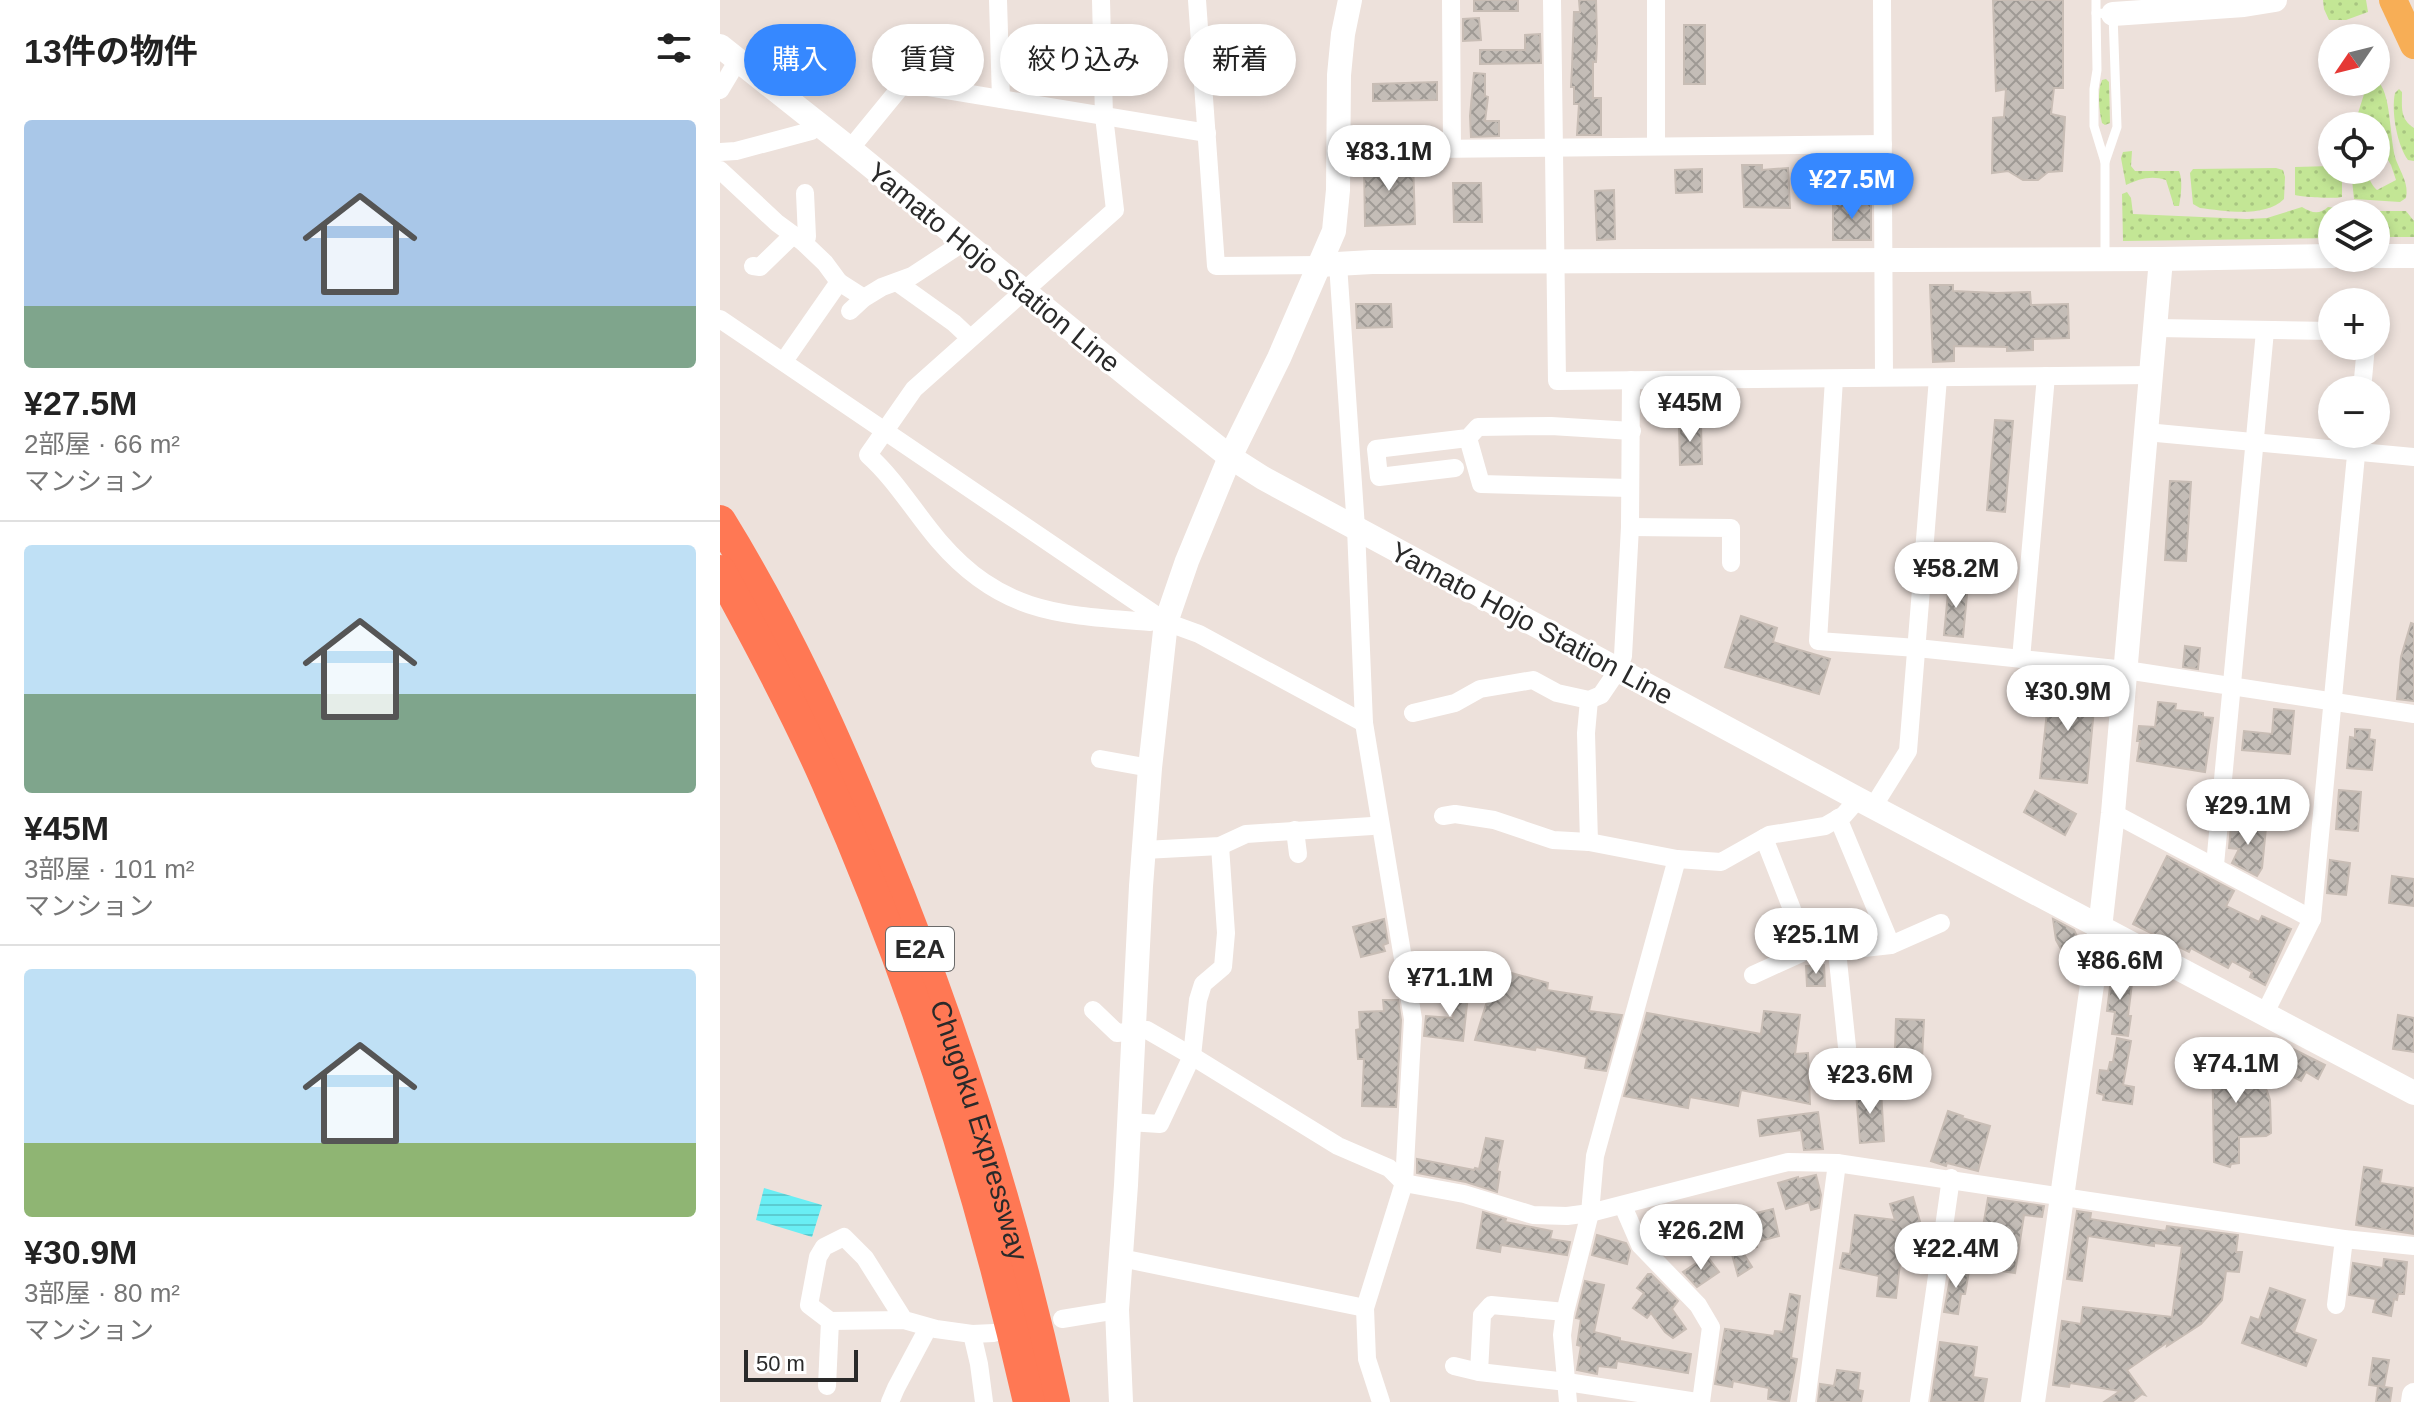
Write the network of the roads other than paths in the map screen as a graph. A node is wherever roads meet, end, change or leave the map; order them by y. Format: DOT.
graph roads {
  1 [pos="998,0"];
  2 [pos="1101,0"];
  3 [pos="1197,0"];
  4 [pos="1350,0"];
  5 [pos="1451,0"];
  6 [pos="1552,0"];
  7 [pos="1656,0"];
  8 [pos="1882,0"];
  9 [pos="2275,0"];
  10 [pos="2393,0"];
  11 [pos="2102,9"];
  12 [pos="2414,45"];
  13 [pos="729,53"];
  14 [pos="720,90"];
  15 [pos="1001,99"];
  16 [pos="1104,116"];
  17 [pos="819,125"];
  18 [pos="1207,133"];
  19 [pos="1883,144"];
  20 [pos="1656,145"];
  21 [pos="1552,147"];
  22 [pos="1452,148"];
  23 [pos="850,149"];
  24 [pos="1337,150"];
  25 [pos="720,152"];
  26 [pos="2105,162"];
  27 [pos="720,170"];
  28 [pos="805,193"];
  29 [pos="798,238"];
  30 [pos="964,242"];
  31 [pos="2318,256"];
  32 [pos="2390,256"];
  33 [pos="2414,256"];
  34 [pos="2161,259"];
  35 [pos="1885,260"];
  36 [pos="2105,260"];
  37 [pos="1556,263"];
  38 [pos="1329,265"];
  39 [pos="753,266"];
  40 [pos="839,282"];
  41 [pos="898,283"];
  42 [pos="1024,291"];
  43 [pos="720,319"];
  44 [pos="2157,328"];
  45 [pos="2265,331"];
  46 [pos="2318,331"];
  47 [pos="970,338"];
  48 [pos="784,361"];
  49 [pos="2152,375"];
  50 [pos="2046,376"];
  51 [pos="1884,377"];
  52 [pos="1938,378"];
  53 [pos="1834,379"];
  54 [pos="1631,380"];
  55 [pos="886,431"];
  56 [pos="1632,431"];
  57 [pos="2146,432"];
  58 [pos="1468,438"];
  59 [pos="2256,443"];
  60 [pos="2318,443"];
  61 [pos="2357,448"];
  62 [pos="2377,448"];
  63 [pos="1230,457"];
  64 [pos="2414,457"];
  65 [pos="1455,468"];
  66 [pos="1629,488"];
  67 [pos="720,521"];
  68 [pos="1630,527"];
  69 [pos="1356,528"];
  70 [pos="1731,563"];
  71 [pos="720,571"];
  72 [pos="1160,618"];
  73 [pos="1917,648"];
  74 [pos="2021,659"];
  75 [pos="1618,670"];
  76 [pos="2126,670"];
  77 [pos="2231,686"];
  78 [pos="1589,700"];
  79 [pos="2333,703"];
  80 [pos="1413,713"];
  81 [pos="2414,714"];
  82 [pos="1364,723"];
  83 [pos="1100,759"];
  84 [pos="1150,768"];
  85 [pos="1865,803"];
  86 [pos="2113,813"];
  87 [pos="1443,816"];
  88 [pos="1838,818"];
  89 [pos="1372,826"];
  90 [pos="1295,830"];
  91 [pos="1764,838"];
  92 [pos="1589,842"];
  93 [pos="1220,846"];
  94 [pos="1144,850"];
  95 [pos="1298,854"];
  96 [pos="1677,859"];
  97 [pos="2215,865"];
  98 [pos="2312,919"];
  99 [pos="1941,923"];
  100 [pos="2100,928"];
  101 [pos="1891,945"];
  102 [pos="1808,950"];
  103 [pos="1837,951"];
  104 [pos="1753,975"];
  105 [pos="1093,1010"];
  106 [pos="2264,1015"];
  107 [pos="1133,1032"];
  108 [pos="1847,1047"];
  109 [pos="1192,1056"];
  110 [pos="2414,1093"];
  111 [pos="1129,1122"];
  112 [pos="1837,1163"];
  113 [pos="1951,1178"];
  114 [pos="1404,1183"];
  115 [pos="2063,1197"];
  116 [pos="1623,1206"];
  117 [pos="1590,1213"];
  118 [pos="2344,1239"];
  119 [pos="2414,1246"];
  120 [pos="1121,1258"];
  121 [pos="2336,1305"];
  122 [pos="1365,1308"];
  123 [pos="1117,1310"];
  124 [pos="1565,1312"];
  125 [pos="1062,1319"];
  126 [pos="904,1320"];
  127 [pos="830,1321"];
  128 [pos="928,1328"];
  129 [pos="994,1333"];
  130 [pos="972,1334"];
  131 [pos="1454,1366"];
  132 [pos="1479,1372"];
  133 [pos="1567,1382"];
  134 [pos="827,1386"];
  135 [pos="2414,1395"];
  136 [pos="890,1402"];
  137 [pos="984,1402"];
  138 [pos="1029,1402"];
  139 [pos="1054,1402"];
  140 [pos="1121,1402"];
  141 [pos="1381,1402"];
  142 [pos="1568,1402"];
  143 [pos="1699,1402"];
  144 [pos="1806,1402"];
  145 [pos="1919,1402"];
  146 [pos="2033,1402"];
  147 [pos="2413,1402"];
  1 -- 15 [label="street"];
  2 -- 16 [label="street"];
  3 -- 18 [label="street"];
  4 -- 24 [label="street"];
  5 -- 22 [label="street"];
  6 -- 21 [label="street"];
  7 -- 20 [label="street"];
  8 -- 19 [label="street"];
  9 -- 11 [label="street"];
  10 -- 12 [label="main road"];
  11 -- 26 [label="lane"];
  11 -- 26 [label="lane"];
  13 -- 14 [label="street"];
  13 -- 17 [label="street, Yamato Hojo Station Line"];
  15 -- 16 [label="street"];
  15 -- 23 [label="street"];
  16 -- 18 [label="street"];
  16 -- 42 [label="street"];
  17 -- 23 [label="street, Yamato Hojo Station Line"];
  17 -- 25 [label="street"];
  18 -- 38 [label="street"];
  19 -- 20 [label="street"];
  19 -- 35 [label="street"];
  20 -- 21 [label="street"];
  21 -- 22 [label="street"];
  21 -- 37 [label="street"];
  22 -- 24 [label="street"];
  23 -- 30 [label="street, Yamato Hojo Station Line"];
  24 -- 38 [label="street"];
  26 -- 36 [label="lane"];
  27 -- 29 [label="street"];
  28 -- 29 [label="street"];
  29 -- 39 [label="street"];
  29 -- 40 [label="street"];
  30 -- 41 [label="street"];
  30 -- 42 [label="street, Yamato Hojo Station Line"];
  31 -- 34 [label="street"];
  32 -- 33 [label="street"];
  34 -- 36 [label="street"];
  34 -- 44 [label="street"];
  35 -- 36 [label="street"];
  35 -- 37 [label="street"];
  35 -- 51 [label="street"];
  37 -- 38 [label="street"];
  37 -- 54 [label="street"];
  38 -- 63 [label="street"];
  38 -- 69 [label="street"];
  40 -- 41 [label="street"];
  40 -- 48 [label="street"];
  41 -- 47 [label="street"];
  42 -- 47 [label="street"];
  42 -- 63 [label="street, Yamato Hojo Station Line"];
  43 -- 48 [label="street"];
  44 -- 45 [label="street"];
  44 -- 49 [label="street"];
  45 -- 46 [label="street"];
  45 -- 59 [label="street"];
  47 -- 55 [label="street"];
  48 -- 55 [label="street"];
  49 -- 50 [label="street"];
  49 -- 57 [label="street"];
  50 -- 52 [label="street"];
  50 -- 74 [label="street"];
  51 -- 52 [label="street"];
  51 -- 53 [label="street"];
  52 -- 73 [label="street"];
  53 -- 54 [label="street"];
  53 -- 73 [label="street"];
  54 -- 56 [label="street"];
  55 -- 72 [label="street"];
  55 -- 72 [label="street"];
  56 -- 58 [label="street"];
  56 -- 66 [label="street"];
  57 -- 59 [label="street"];
  57 -- 76 [label="street"];
  58 -- 65 [label="street"];
  58 -- 66 [label="street"];
  59 -- 60 [label="street"];
  59 -- 77 [label="street"];
  61 -- 79 [label="street"];
  62 -- 64 [label="street"];
  63 -- 69 [label="street, Yamato Hojo Station Line"];
  63 -- 72 [label="street"];
  66 -- 68 [label="street"];
  67 -- 139 [label="highway, Chugoku Expressway / E2A"];
  68 -- 70 [label="street"];
  68 -- 75 [label="street"];
  69 -- 75 [label="street, Yamato Hojo Station Line"];
  69 -- 82 [label="street"];
  71 -- 138 [label="highway, Chugoku Expressway / E2A"];
  72 -- 82 [label="street"];
  72 -- 84 [label="street"];
  73 -- 74 [label="street"];
  73 -- 85 [label="street"];
  74 -- 76 [label="street"];
  75 -- 78 [label="street"];
  75 -- 85 [label="street, Yamato Hojo Station Line"];
  76 -- 77 [label="street"];
  76 -- 86 [label="street"];
  77 -- 79 [label="street"];
  77 -- 97 [label="street"];
  78 -- 80 [label="street"];
  78 -- 92 [label="street"];
  79 -- 81 [label="street"];
  79 -- 98 [label="street"];
  82 -- 114 [label="street"];
  83 -- 84 [label="street"];
  84 -- 94 [label="street"];
  85 -- 88 [label="street"];
  85 -- 100 [label="street, Yamato Hojo Station Line"];
  86 -- 97 [label="street"];
  86 -- 100 [label="street"];
  87 -- 92 [label="street"];
  88 -- 91 [label="street"];
  88 -- 101 [label="street"];
  89 -- 90 [label="street"];
  90 -- 93 [label="street"];
  90 -- 95 [label="street"];
  91 -- 96 [label="street"];
  91 -- 102 [label="street"];
  92 -- 96 [label="street"];
  93 -- 94 [label="street"];
  93 -- 109 [label="street"];
  94 -- 107 [label="street"];
  96 -- 117 [label="street"];
  97 -- 98 [label="street"];
  98 -- 106 [label="street"];
  99 -- 101 [label="street"];
  100 -- 106 [label="street, Yamato Hojo Station Line"];
  100 -- 115 [label="street"];
  101 -- 103 [label="street"];
  102 -- 103 [label="street"];
  102 -- 104 [label="street"];
  103 -- 108 [label="street"];
  105 -- 107 [label="street"];
  106 -- 110 [label="street, Yamato Hojo Station Line"];
  107 -- 109 [label="street"];
  107 -- 111 [label="street"];
  109 -- 111 [label="street"];
  109 -- 114 [label="street"];
  111 -- 120 [label="street"];
  112 -- 113 [label="street"];
  112 -- 116 [label="street"];
  112 -- 144 [label="street"];
  113 -- 115 [label="street"];
  113 -- 145 [label="street"];
  114 -- 117 [label="street"];
  114 -- 122 [label="street"];
  115 -- 118 [label="street"];
  115 -- 146 [label="street"];
  116 -- 117 [label="street"];
  116 -- 143 [label="street"];
  117 -- 124 [label="street"];
  118 -- 119 [label="street"];
  118 -- 121 [label="street"];
  120 -- 122 [label="street"];
  120 -- 123 [label="street"];
  122 -- 141 [label="street"];
  123 -- 125 [label="street"];
  123 -- 140 [label="street"];
  124 -- 132 [label="street"];
  124 -- 133 [label="street"];
  126 -- 127 [label="street"];
  126 -- 127 [label="street"];
  126 -- 128 [label="street"];
  127 -- 134 [label="street"];
  128 -- 130 [label="street"];
  128 -- 136 [label="street"];
  129 -- 130 [label="street"];
  130 -- 137 [label="street"];
  131 -- 132 [label="street"];
  132 -- 133 [label="street"];
  133 -- 142 [label="street"];
  133 -- 143 [label="street"];
  135 -- 147 [label="street"];
}
